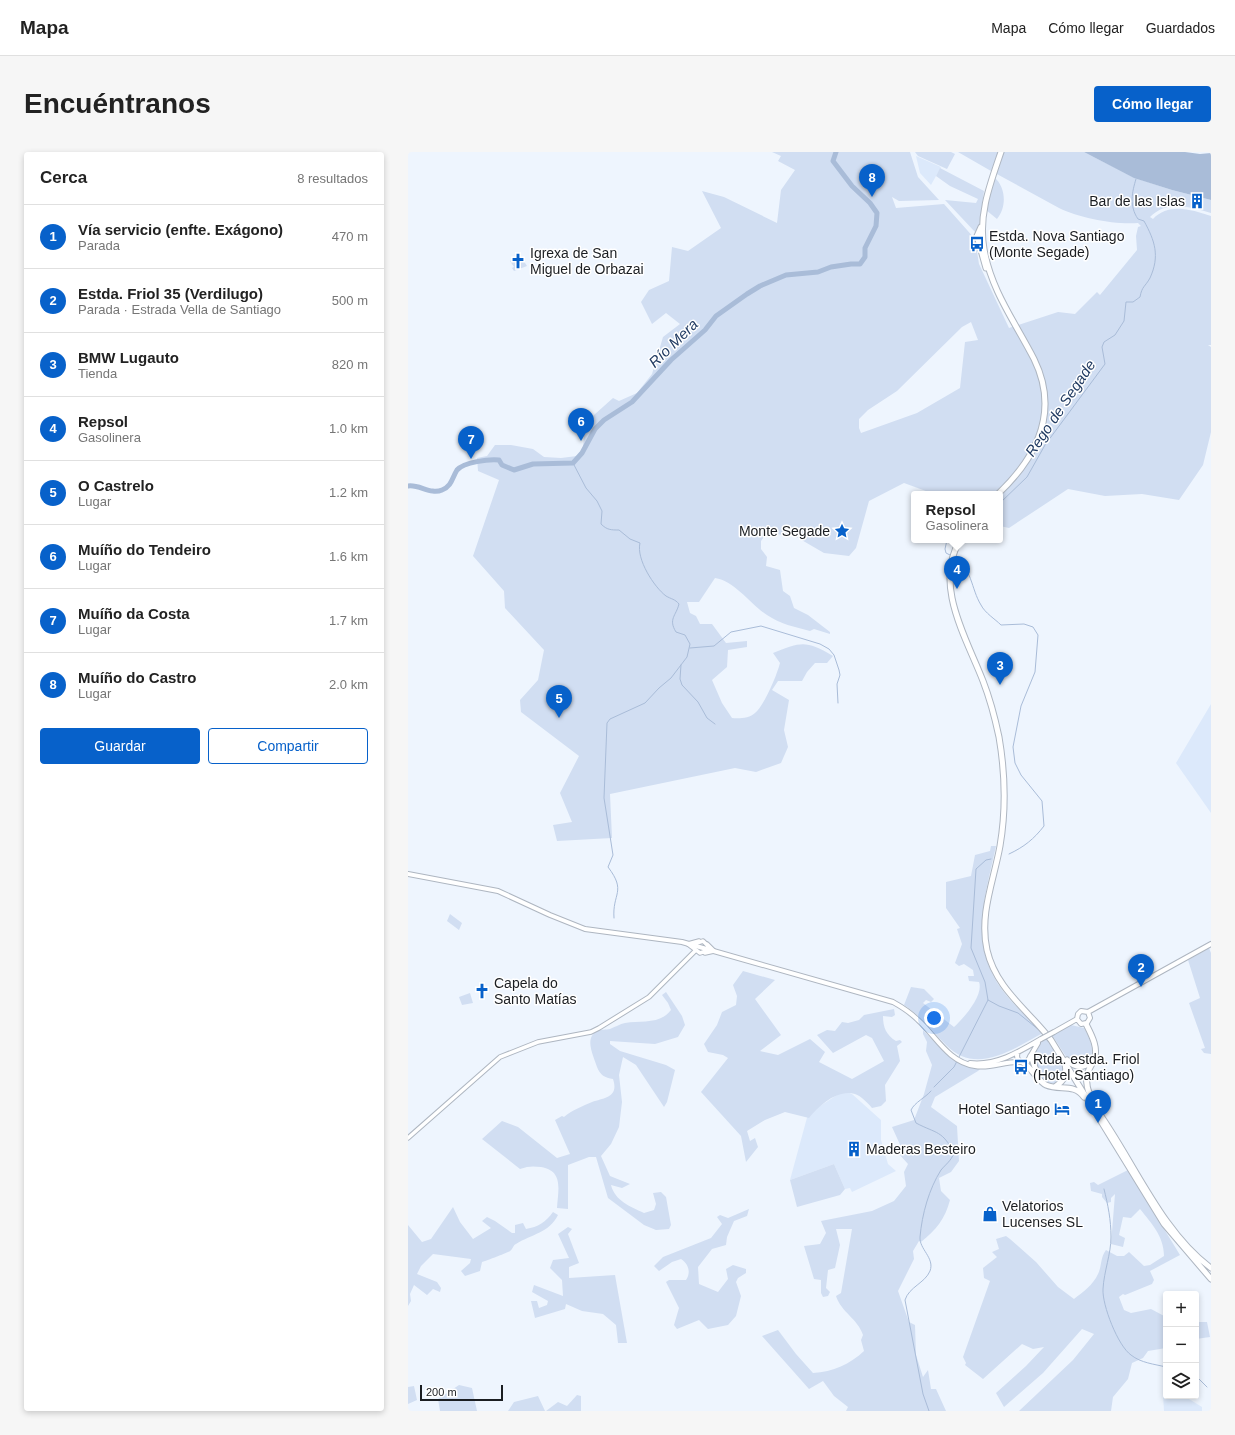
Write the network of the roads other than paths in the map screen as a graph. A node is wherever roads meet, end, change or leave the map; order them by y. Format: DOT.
graph roads {
  1 [pos="1001,152"];
  2 [pos="1001,491"];
  3 [pos="959,543"];
  4 [pos="408,874"];
  5 [pos="699,941"];
  6 [pos="688,944"];
  7 [pos="1211,944"];
  8 [pos="707,946"];
  9 [pos="696,948"];
  10 [pos="714,950"];
  11 [pos="704,953"];
  12 [pos="1088,1012"];
  13 [pos="1077,1019"];
  14 [pos="1086,1024"];
  15 [pos="1041,1039"];
  16 [pos="1024,1049"];
  17 [pos="1019,1051"];
  18 [pos="1031,1055"];
  19 [pos="955,1058"];
  20 [pos="1063,1058"];
  21 [pos="1094,1060"];
  22 [pos="1022,1062"];
  23 [pos="1038,1078"];
  24 [pos="1056,1086"];
  25 [pos="1098,1114"];
  26 [pos="408,1138"];
  27 [pos="1211,1268"];
  28 [pos="1211,1279"];
  1 -- 2 [label="highway"];
  3 -- 20 [label="highway"];
  4 -- 6 [label="main road"];
  5 -- 6 [label="street"];
  5 -- 8 [label="street"];
  5 -- 9 [label="street"];
  6 -- 9 [label="main road"];
  7 -- 12 [label="main road"];
  8 -- 9 [label="main road"];
  8 -- 10 [label="main road"];
  8 -- 11 [label="street"];
  9 -- 11 [label="street"];
  9 -- 26 [label="street"];
  10 -- 11 [label="street"];
  10 -- 19 [label="main road"];
  12 -- 13 [label="main road"];
  12 -- 14 [label="main road"];
  13 -- 14 [label="main road"];
  13 -- 15 [label="main road, bridge"];
  14 -- 21 [label="highway"];
  15 -- 16 [label="main road"];
  15 -- 18 [label="main road"];
  16 -- 17 [label="main road"];
  16 -- 18 [label="main road"];
  17 -- 19 [label="main road"];
  17 -- 22 [label="main road"];
  18 -- 22 [label="main road"];
  18 -- 23 [label="highway"];
  19 -- 22 [label="main road"];
  20 -- 21 [label="highway"];
  20 -- 24 [label="highway"];
  20 -- 25 [label="highway"];
  21 -- 25 [label="highway"];
  22 -- 23 [label="highway"];
  23 -- 24 [label="highway"];
  24 -- 25 [label="highway"];
  25 -- 27 [label="highway"];
  25 -- 28 [label="highway"];
}
